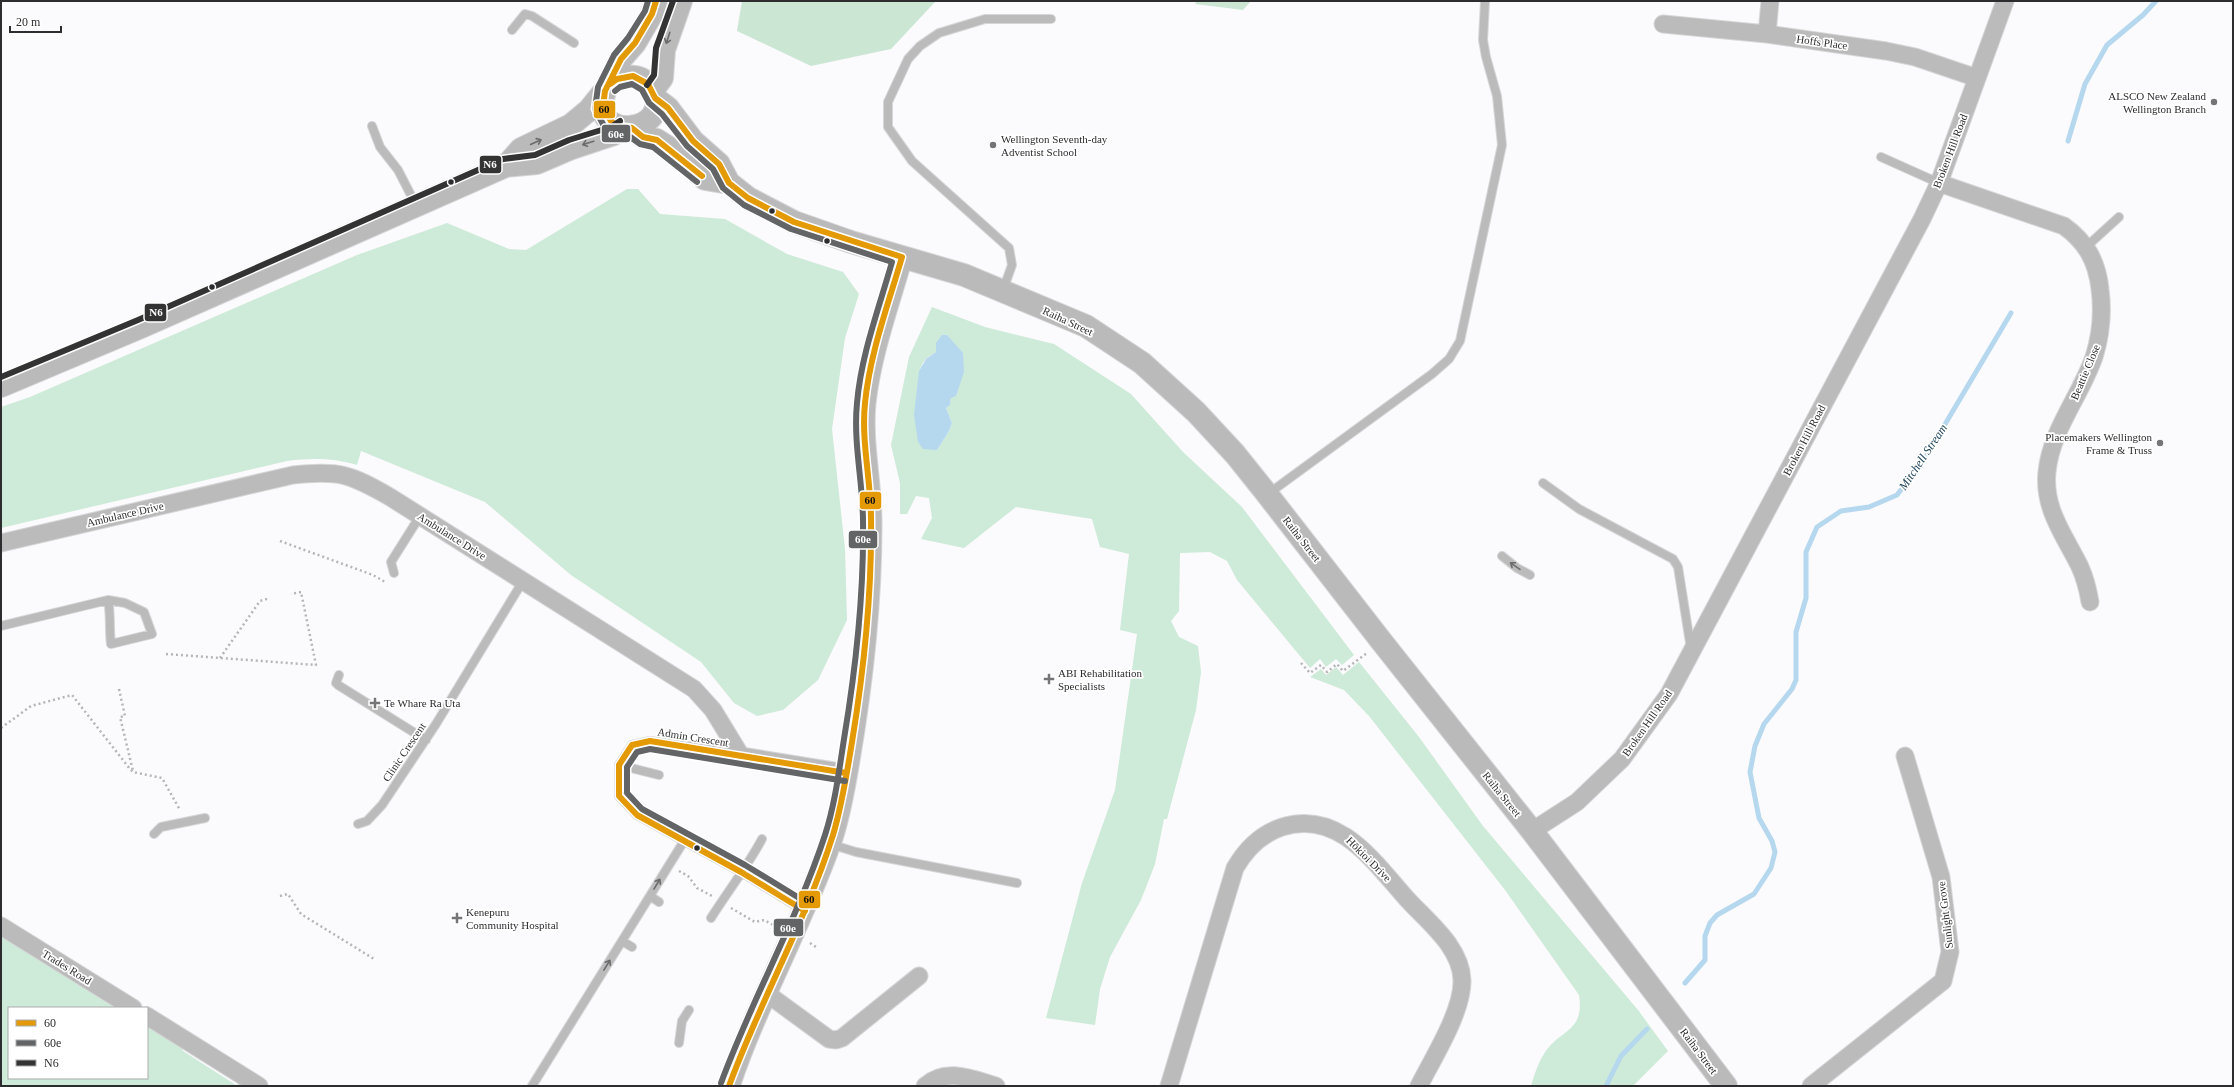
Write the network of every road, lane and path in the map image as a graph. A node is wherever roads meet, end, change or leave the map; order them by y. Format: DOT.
graph roads {
  1 [pos="656,1"];
  2 [pos="681,1"];
  3 [pos="1485,1"];
  4 [pos="1770,1"];
  5 [pos="2005,1"];
  6 [pos="1051,19"];
  7 [pos="1663,24"];
  8 [pos="512,30"];
  9 [pos="1767,34"];
  10 [pos="574,43"];
  11 [pos="1977,78"];
  12 [pos="608,87"];
  13 [pos="654,94"];
  14 [pos="372,126"];
  15 [pos="628,128"];
  16 [pos="1881,157"];
  17 [pos="506,166"];
  18 [pos="729,183"];
  19 [pos="1939,183"];
  20 [pos="416,206"];
  21 [pos="2119,216"];
  22 [pos="2086,247"];
  23 [pos="902,257"];
  24 [pos="1002,292"];
  25 [pos="1,386"];
  26 [pos="1543,483"];
  27 [pos="1267,494"];
  28 [pos="420,516"];
  29 [pos="280,541"];
  30 [pos="1,543"];
  31 [pos="1502,556"];
  32 [pos="394,573"];
  33 [pos="1530,575"];
  34 [pos="523,581"];
  35 [pos="388,584"];
  36 [pos="291,594"];
  37 [pos="270,598"];
  38 [pos="108,600"];
  39 [pos="2090,602"];
  40 [pos="1,626"];
  41 [pos="1691,652"];
  42 [pos="166,654"];
  43 [pos="220,658"];
  44 [pos="1301,663"];
  45 [pos="1352,665"];
  46 [pos="340,675"];
  47 [pos="119,689"];
  48 [pos="1,728"];
  49 [pos="426,740"];
  50 [pos="741,756"];
  51 [pos="1905,756"];
  52 [pos="619,765"];
  53 [pos="133,772"];
  54 [pos="846,773"];
  55 [pos="659,775"];
  56 [pos="179,808"];
  57 [pos="205,818"];
  58 [pos="358,824"];
  59 [pos="1532,831"];
  60 [pos="154,834"];
  61 [pos="762,839"];
  62 [pos="684,841"];
  63 [pos="830,844"];
  64 [pos="668,865"];
  65 [pos="741,872"];
  66 [pos="1017,883"];
  67 [pos="280,896"];
  68 [pos="650,896"];
  69 [pos="716,899"];
  70 [pos="659,902"];
  71 [pos="726,905"];
  72 [pos="805,911"];
  73 [pos="711,918"];
  74 [pos="1,926"];
  75 [pos="794,936"];
  76 [pos="622,941"];
  77 [pos="632,947"];
  78 [pos="816,947"];
  79 [pos="374,959"];
  80 [pos="919,976"];
  81 [pos="766,993"];
  82 [pos="131,1007"];
  83 [pos="689,1010"];
  84 [pos="148,1017"];
  85 [pos="680,1043"];
  86 [pos="732,1077"];
  87 [pos="259,1086"];
  88 [pos="532,1086"];
  89 [pos="925,1086"];
  90 [pos="996,1086"];
  91 [pos="1169,1086"];
  92 [pos="1419,1086"];
  93 [pos="1726,1086"];
  94 [pos="1811,1086"];
  1 -- 12 [label="main road"];
  2 -- 13 [label="main road, one-way"];
  3 -- 27 [label="lane"];
  4 -- 9 [label="street"];
  5 -- 11 [label="street, Broken Hill Road"];
  6 -- 24 [label="lane"];
  7 -- 9 [label="street, Hoffs Place"];
  8 -- 10 [label="lane"];
  9 -- 11 [label="street, Hoffs Place"];
  11 -- 19 [label="street, Broken Hill Road"];
  12 -- 13 [label="main road"];
  12 -- 15 [label="main road"];
  17 -- 12 [label="main road, one-way"];
  13 -- 15 [label="main road"];
  13 -- 18 [label="main road, Raiha Street"];
  14 -- 20 [label="lane"];
  15 -- 17 [label="main road, one-way"];
  15 -- 18 [label="main road, Raiha Street"];
  16 -- 19 [label="lane"];
  17 -- 20 [label="main road"];
  18 -- 23 [label="main road, Raiha Street"];
  19 -- 22 [label="street, Beattie Close"];
  19 -- 41 [label="street, Broken Hill Road"];
  20 -- 25 [label="main road"];
  21 -- 22 [label="lane"];
  22 -- 39 [label="street, Beattie Close"];
  23 -- 24 [label="main road, Raiha Street"];
  23 -- 54 [label="street"];
  24 -- 27 [label="main road, Raiha Street"];
  26 -- 41 [label="lane"];
  27 -- 59 [label="main road, Raiha Street"];
  28 -- 30 [label="street, Ambulance Drive"];
  28 -- 32 [label="lane"];
  28 -- 34 [label="street, Ambulance Drive"];
  29 -- 35 [label="path"];
  33 -- 31 [label="lane, one-way"];
  34 -- 49 [label="lane, Clinic Crescent"];
  34 -- 50 [label="street, Ambulance Drive"];
  36 -- 43 [label="path"];
  37 -- 43 [label="path"];
  38 -- 38 [label="lane"];
  38 -- 40 [label="lane"];
  41 -- 59 [label="street, Broken Hill Road"];
  42 -- 43 [label="path"];
  44 -- 45 [label="path"];
  46 -- 49 [label="lane"];
  47 -- 53 [label="path"];
  48 -- 53 [label="path"];
  49 -- 58 [label="lane, Clinic Crescent"];
  50 -- 52 [label="lane, Admin Crescent"];
  50 -- 54 [label="street"];
  51 -- 94 [label="street, Sunlight Grove"];
  52 -- 55 [label="lane"];
  52 -- 62 [label="lane"];
  53 -- 56 [label="path"];
  54 -- 63 [label="street"];
  57 -- 60 [label="lane"];
  59 -- 93 [label="main road, Raiha Street"];
  61 -- 65 [label="lane"];
  62 -- 64 [label="lane"];
  62 -- 65 [label="lane"];
  63 -- 66 [label="lane"];
  63 -- 72 [label="street"];
  68 -- 64 [label="lane, one-way"];
  64 -- 69 [label="path"];
  65 -- 72 [label="lane"];
  65 -- 73 [label="lane"];
  67 -- 79 [label="path"];
  68 -- 70 [label="lane"];
  68 -- 76 [label="lane"];
  71 -- 75 [label="path"];
  72 -- 75 [label="street"];
  74 -- 82 [label="street, Trades Road"];
  75 -- 78 [label="path"];
  75 -- 81 [label="street"];
  76 -- 77 [label="lane"];
  88 -- 76 [label="lane, one-way"];
  80 -- 81 [label="street"];
  81 -- 86 [label="street"];
  83 -- 85 [label="lane"];
  84 -- 87 [label="street"];
  89 -- 90 [label="street"];
  91 -- 92 [label="street, Hōkioi Drive"];
}
